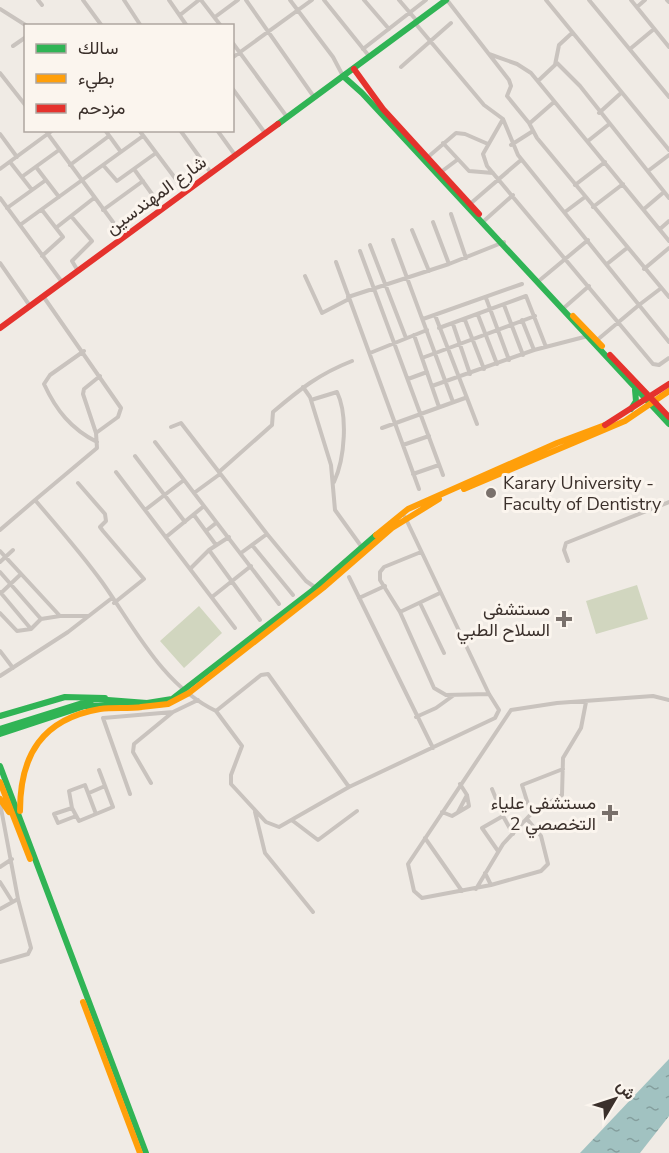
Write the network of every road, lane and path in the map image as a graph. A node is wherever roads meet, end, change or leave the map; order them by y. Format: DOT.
graph roads {
  1 [pos="38,0"];
  2 [pos="83,0"];
  3 [pos="124,0"];
  4 [pos="169,0"];
  5 [pos="200,0"];
  6 [pos="238,0"];
  7 [pos="246,0"];
  8 [pos="290,0"];
  9 [pos="312,0"];
  10 [pos="324,0"];
  11 [pos="364,0"];
  12 [pos="399,0"];
  13 [pos="427,0"];
  14 [pos="446,0"];
  15 [pos="546,0"];
  16 [pos="589,0"];
  17 [pos="631,0"];
  18 [pos="645,0"];
  19 [pos="42,5"];
  20 [pos="637,7"];
  21 [pos="0,9"];
  22 [pos="298,10"];
  23 [pos="434,10"];
  24 [pos="409,12"];
  25 [pos="180,15"];
  26 [pos="215,17"];
  27 [pos="416,22"];
  28 [pos="451,23"];
  29 [pos="24,24"];
  30 [pos="101,24"];
  31 [pos="140,24"];
  32 [pos="187,24"];
  33 [pos="220,24"];
  34 [pos="389,29"];
  35 [pos="654,29"];
  36 [pos="268,32"];
  37 [pos="572,33"];
  38 [pos="24,38"];
  39 [pos="430,42"];
  40 [pos="234,45"];
  41 [pos="13,46"];
  42 [pos="669,47"];
  43 [pos="363,49"];
  44 [pos="630,49"];
  45 [pos="240,53"];
  46 [pos="488,54"];
  47 [pos="369,56"];
  48 [pos="234,57"];
  49 [pos="557,63"];
  50 [pos="400,67"];
  51 [pos="354,69"];
  52 [pos="0,73"];
  53 [pos="343,76"];
  54 [pos="538,81"];
  55 [pos="234,91"];
  56 [pos="621,93"];
  57 [pos="314,97"];
  58 [pos="669,97"];
  59 [pos="554,102"];
  60 [pos="24,103"];
  61 [pos="599,113"];
  62 [pos="287,117"];
  63 [pos="502,119"];
  64 [pos="529,123"];
  65 [pos="608,124"];
  66 [pos="397,127"];
  67 [pos="533,131"];
  68 [pos="46,132"];
  69 [pos="106,132"];
  70 [pos="140,132"];
  71 [pos="181,132"];
  72 [pos="218,132"];
  73 [pos="265,133"];
  74 [pos="0,134"];
  75 [pos="109,136"];
  76 [pos="143,136"];
  77 [pos="587,141"];
  78 [pos="443,143"];
  79 [pos="488,144"];
  80 [pos="511,145"];
  81 [pos="59,150"];
  82 [pos="669,150"];
  83 [pos="121,152"];
  84 [pos="156,153"];
  85 [pos="235,155"];
  86 [pos="669,155"];
  87 [pos="17,157"];
  88 [pos="428,157"];
  89 [pos="457,160"];
  90 [pos="521,160"];
  91 [pos="10,162"];
  92 [pos="605,162"];
  93 [pos="70,165"];
  94 [pos="103,165"];
  95 [pos="36,167"];
  96 [pos="434,168"];
  97 [pos="0,169"];
  98 [pos="134,169"];
  99 [pos="648,171"];
  100 [pos="441,172"];
  101 [pos="211,173"];
  102 [pos="492,173"];
  103 [pos="23,176"];
  104 [pos="499,178"];
  105 [pos="46,180"];
  106 [pos="81,180"];
  107 [pos="143,181"];
  108 [pos="623,184"];
  109 [pos="575,185"];
  110 [pos="191,187"];
  111 [pos="32,189"];
  112 [pos="664,192"];
  113 [pos="513,195"];
  114 [pos="585,196"];
  115 [pos="59,197"];
  116 [pos="0,198"];
  117 [pos="94,198"];
  118 [pos="669,198"];
  119 [pos="470,204"];
  120 [pos="593,207"];
  121 [pos="7,208"];
  122 [pos="162,208"];
  123 [pos="644,209"];
  124 [pos="42,210"];
  125 [pos="103,210"];
  126 [pos="565,212"];
  127 [pos="451,214"];
  128 [pos="71,216"];
  129 [pos="485,220"];
  130 [pos="669,220"];
  131 [pos="433,222"];
  132 [pos="20,225"];
  133 [pos="56,227"];
  134 [pos="660,229"];
  135 [pos="412,230"];
  136 [pos="124,237"];
  137 [pos="393,240"];
  138 [pos="588,240"];
  139 [pos="669,241"];
  140 [pos="503,243"];
  141 [pos="370,246"];
  142 [pos="627,248"];
  143 [pos="669,248"];
  144 [pos="360,251"];
  145 [pos="42,256"];
  146 [pos="466,258"];
  147 [pos="566,258"];
  148 [pos="336,262"];
  149 [pos="0,263"];
  150 [pos="449,264"];
  151 [pos="607,264"];
  152 [pos="644,269"];
  153 [pos="78,271"];
  154 [pos="429,271"];
  155 [pos="305,276"];
  156 [pos="408,277"];
  157 [pos="540,280"];
  158 [pos="62,282"];
  159 [pos="385,284"];
  160 [pos="522,284"];
  161 [pos="589,286"];
  162 [pos="373,288"];
  163 [pos="660,289"];
  164 [pos="44,296"];
  165 [pos="669,297"];
  166 [pos="349,298"];
  167 [pos="486,298"];
  168 [pos="504,305"];
  169 [pos="30,306"];
  170 [pos="639,306"];
  171 [pos="565,308"];
  172 [pos="490,310"];
  173 [pos="435,315"];
  174 [pos="478,315"];
  175 [pos="535,316"];
  176 [pos="423,319"];
  177 [pos="465,320"];
  178 [pos="522,320"];
  179 [pos="619,322"];
  180 [pos="511,323"];
  181 [pos="453,324"];
  182 [pos="0,327"];
  183 [pos="439,328"];
  184 [pos="497,329"];
  185 [pos="427,330"];
  186 [pos="485,334"];
  187 [pos="414,335"];
  188 [pos="589,335"];
  189 [pos="406,338"];
  190 [pos="472,339"];
  191 [pos="596,341"];
  192 [pos="395,342"];
  193 [pos="669,342"];
  194 [pos="460,343"];
  195 [pos="546,347"];
  196 [pos="446,349"];
  197 [pos="534,350"];
  198 [pos="84,351"];
  199 [pos="370,353"];
  200 [pos="435,353"];
  201 [pos="523,355"];
  202 [pos="422,358"];
  203 [pos="669,358"];
  204 [pos="509,360"];
  205 [pos="352,361"];
  206 [pos="497,364"];
  207 [pos="484,369"];
  208 [pos="426,372"];
  209 [pos="470,374"];
  210 [pos="100,376"];
  211 [pos="458,377"];
  212 [pos="408,379"];
  213 [pos="446,381"];
  214 [pos="669,384"];
  215 [pos="432,386"];
  216 [pos="303,387"];
  217 [pos="636,387"];
  218 [pos="666,390"];
  219 [pos="465,398"];
  220 [pos="311,400"];
  221 [pos="453,402"];
  222 [pos="651,402"];
  223 [pos="439,407"];
  224 [pos="421,414"];
  225 [pos="627,414"];
  226 [pos="636,415"];
  227 [pos="666,418"];
  228 [pos="395,424"];
  229 [pos="477,424"];
  230 [pos="669,424"];
  231 [pos="171,427"];
  232 [pos="382,428"];
  233 [pos="96,433"];
  234 [pos="429,436"];
  235 [pos="97,442"];
  236 [pos="155,442"];
  237 [pos="403,446"];
  238 [pos="135,456"];
  239 [pos="439,465"];
  240 [pos="503,470"];
  241 [pos="116,472"];
  242 [pos="219,473"];
  243 [pos="413,474"];
  244 [pos="442,475"];
  245 [pos="184,480"];
  246 [pos="78,483"];
  247 [pos="332,485"];
  248 [pos="419,489"];
  249 [pos="194,493"];
  250 [pos="164,495"];
  251 [pos="35,500"];
  252 [pos="669,502"];
  253 [pos="204,506"];
  254 [pos="145,510"];
  255 [pos="194,515"];
  256 [pos="404,515"];
  257 [pos="185,522"];
  258 [pos="216,523"];
  259 [pos="0,530"];
  260 [pos="206,531"];
  261 [pos="267,534"];
  262 [pos="166,537"];
  263 [pos="228,537"];
  264 [pos="216,545"];
  265 [pos="252,545"];
  266 [pos="361,546"];
  267 [pos="13,550"];
  268 [pos="209,550"];
  269 [pos="0,551"];
  270 [pos="421,552"];
  271 [pos="241,554"];
  272 [pos="5,557"];
  273 [pos="568,561"];
  274 [pos="0,562"];
  275 [pos="251,566"];
  276 [pos="190,569"];
  277 [pos="0,572"];
  278 [pos="21,574"];
  279 [pos="349,577"];
  280 [pos="231,582"];
  281 [pos="10,583"];
  282 [pos="385,586"];
  283 [pos="316,588"];
  284 [pos="0,593"];
  285 [pos="440,593"];
  286 [pos="293,595"];
  287 [pos="212,597"];
  288 [pos="359,598"];
  289 [pos="113,600"];
  290 [pos="420,603"];
  291 [pos="279,604"];
  292 [pos="400,612"];
  293 [pos="0,613"];
  294 [pos="60,616"];
  295 [pos="89,616"];
  296 [pos="41,619"];
  297 [pos="260,620"];
  298 [pos="235,628"];
  299 [pos="31,629"];
  300 [pos="0,651"];
  301 [pos="444,653"];
  302 [pos="13,668"];
  303 [pos="0,676"];
  304 [pos="187,691"];
  305 [pos="454,694"];
  306 [pos="489,694"];
  307 [pos="105,698"];
  308 [pos="198,700"];
  309 [pos="669,700"];
  310 [pos="586,702"];
  311 [pos="142,707"];
  312 [pos="216,711"];
  313 [pos="173,712"];
  314 [pos="0,716"];
  315 [pos="416,717"];
  316 [pos="0,729"];
  317 [pos="0,734"];
  318 [pos="433,748"];
  319 [pos="0,766"];
  320 [pos="563,769"];
  321 [pos="99,770"];
  322 [pos="0,782"];
  323 [pos="151,783"];
  324 [pos="460,784"];
  325 [pos="105,786"];
  326 [pos="349,787"];
  327 [pos="492,789"];
  328 [pos="88,793"];
  329 [pos="130,794"];
  330 [pos="0,801"];
  331 [pos="72,808"];
  332 [pos="357,811"];
  333 [pos="255,812"];
  334 [pos="442,812"];
  335 [pos="96,814"];
  336 [pos="531,814"];
  337 [pos="76,816"];
  338 [pos="503,816"];
  339 [pos="17,818"];
  340 [pos="527,819"];
  341 [pos="293,821"];
  342 [pos="513,834"];
  343 [pos="425,837"];
  344 [pos="498,851"];
  345 [pos="12,859"];
  346 [pos="0,867"];
  347 [pos="485,873"];
  348 [pos="0,882"];
  349 [pos="491,885"];
  350 [pos="476,889"];
  351 [pos="462,891"];
  352 [pos="18,899"];
  353 [pos="12,901"];
  354 [pos="0,909"];
  355 [pos="313,912"];
  356 [pos="0,962"];
  357 [pos="140,1153"];
  358 [pos="146,1153"];
  1 -- 19 [label="street"];
  2 -- 30 [label="street"];
  3 -- 31 [label="street"];
  4 -- 25 [label="street"];
  5 -- 25 [label="street"];
  5 -- 26 [label="street"];
  6 -- 26 [label="street"];
  7 -- 36 [label="street"];
  8 -- 22 [label="street"];
  9 -- 22 [label="street"];
  10 -- 43 [label="street"];
  11 -- 34 [label="street"];
  12 -- 24 [label="street"];
  13 -- 23 [label="street"];
  13 -- 24 [label="street"];
  14 -- 23 [label="main road, شارع المهندسين"];
  14 -- 46 [label="street"];
  15 -- 37 [label="street"];
  16 -- 44 [label="street"];
  17 -- 20 [label="street"];
  18 -- 20 [label="street"];
  20 -- 35 [label="street"];
  21 -- 29 [label="street"];
  22 -- 36 [label="street"];
  22 -- 53 [label="street"];
  23 -- 27 [label="main road, شارع المهندسين"];
  24 -- 27 [label="street"];
  24 -- 34 [label="street"];
  25 -- 32 [label="street"];
  26 -- 33 [label="street"];
  27 -- 39 [label="street"];
  27 -- 47 [label="main road, شارع المهندسين"];
  28 -- 39 [label="street"];
  34 -- 43 [label="street"];
  35 -- 42 [label="street"];
  35 -- 44 [label="street"];
  36 -- 45 [label="street"];
  36 -- 57 [label="street"];
  37 -- 49 [label="street"];
  37 -- 56 [label="street"];
  38 -- 41 [label="street"];
  39 -- 50 [label="street"];
  39 -- 63 [label="street"];
  40 -- 45 [label="street"];
  43 -- 47 [label="street"];
  44 -- 58 [label="street"];
  45 -- 48 [label="street"];
  45 -- 62 [label="street"];
  46 -- 54 [label="street"];
  46 -- 64 [label="street"];
  47 -- 51 [label="main road, شارع المهندسين"];
  49 -- 54 [label="street"];
  49 -- 61 [label="street"];
  51 -- 53 [label="main road, شارع المهندسين"];
  51 -- 66 [label="main road"];
  52 -- 60 [label="street"];
  53 -- 57 [label="main road, شارع المهندسين"];
  53 -- 66 [label="main road"];
  54 -- 59 [label="street"];
  55 -- 73 [label="street"];
  56 -- 61 [label="street"];
  56 -- 82 [label="street"];
  57 -- 62 [label="main road, شارع المهندسين"];
  59 -- 64 [label="street"];
  59 -- 77 [label="street"];
  61 -- 65 [label="street"];
  62 -- 73 [label="main road, شارع المهندسين"];
  63 -- 79 [label="street"];
  63 -- 80 [label="street"];
  64 -- 67 [label="street"];
  65 -- 77 [label="street"];
  65 -- 99 [label="street"];
  66 -- 88 [label="main road"];
  66 -- 96 [label="main road"];
  67 -- 80 [label="street"];
  67 -- 109 [label="street"];
  68 -- 81 [label="street"];
  68 -- 87 [label="street"];
  69 -- 75 [label="street"];
  70 -- 76 [label="street"];
  71 -- 101 [label="street"];
  72 -- 85 [label="street"];
  73 -- 85 [label="main road, شارع المهندسين"];
  74 -- 87 [label="street"];
  75 -- 83 [label="street"];
  75 -- 93 [label="street"];
  76 -- 83 [label="street"];
  76 -- 84 [label="street"];
  77 -- 92 [label="street"];
  78 -- 79 [label="street"];
  78 -- 88 [label="street"];
  78 -- 89 [label="street"];
  79 -- 102 [label="street"];
  80 -- 90 [label="street"];
  81 -- 93 [label="street"];
  81 -- 95 [label="street"];
  83 -- 94 [label="street"];
  84 -- 98 [label="street"];
  84 -- 110 [label="street"];
  85 -- 101 [label="main road, شارع المهندسين"];
  86 -- 99 [label="street"];
  87 -- 91 [label="street"];
  88 -- 96 [label="main road"];
  89 -- 100 [label="street"];
  89 -- 102 [label="street"];
  90 -- 104 [label="street"];
  90 -- 126 [label="street"];
  91 -- 97 [label="street"];
  91 -- 103 [label="street"];
  92 -- 108 [label="street"];
  92 -- 109 [label="street"];
  93 -- 106 [label="street"];
  94 -- 98 [label="street"];
  94 -- 106 [label="street"];
  95 -- 103 [label="street"];
  95 -- 105 [label="street"];
  96 -- 100 [label="main road"];
  96 -- 140 [label="main road"];
  98 -- 107 [label="street"];
  99 -- 112 [label="street"];
  100 -- 119 [label="main road"];
  101 -- 110 [label="main road, شارع المهندسين"];
  102 -- 104 [label="street"];
  103 -- 111 [label="street"];
  104 -- 113 [label="street"];
  104 -- 119 [label="street"];
  105 -- 111 [label="street"];
  105 -- 115 [label="street"];
  106 -- 115 [label="street"];
  106 -- 117 [label="street"];
  107 -- 122 [label="street"];
  107 -- 125 [label="street"];
  108 -- 120 [label="street"];
  108 -- 123 [label="street"];
  109 -- 114 [label="street"];
  110 -- 122 [label="main road, شارع المهندسين"];
  111 -- 121 [label="street"];
  112 -- 118 [label="street"];
  112 -- 123 [label="street"];
  113 -- 129 [label="street"];
  113 -- 147 [label="street"];
  114 -- 120 [label="street"];
  114 -- 126 [label="street"];
  115 -- 124 [label="street"];
  116 -- 121 [label="street"];
  117 -- 125 [label="street"];
  117 -- 128 [label="street"];
  119 -- 129 [label="main road"];
  120 -- 142 [label="street"];
  121 -- 132 [label="street"];
  122 -- 136 [label="main road, شارع المهندسين"];
  123 -- 134 [label="street"];
  124 -- 132 [label="street"];
  124 -- 133 [label="street"];
  125 -- 136 [label="street"];
  126 -- 138 [label="street"];
  127 -- 146 [label="street"];
  128 -- 133 [label="street"];
  128 -- 153 [label="street"];
  129 -- 140 [label="main road"];
  130 -- 134 [label="street"];
  131 -- 150 [label="street"];
  132 -- 145 [label="street"];
  133 -- 145 [label="street"];
  134 -- 139 [label="street"];
  135 -- 154 [label="street"];
  136 -- 153 [label="main road, شارع المهندسين"];
  137 -- 156 [label="street"];
  138 -- 147 [label="street"];
  138 -- 151 [label="street"];
  140 -- 146 [label="street"];
  140 -- 157 [label="main road"];
  140 -- 188 [label="main road"];
  141 -- 159 [label="street"];
  142 -- 151 [label="street"];
  142 -- 152 [label="street"];
  143 -- 152 [label="street"];
  144 -- 162 [label="street"];
  145 -- 158 [label="street"];
  146 -- 150 [label="street"];
  147 -- 157 [label="street"];
  147 -- 161 [label="street"];
  148 -- 166 [label="street"];
  149 -- 169 [label="street"];
  150 -- 154 [label="street"];
  151 -- 170 [label="street"];
  152 -- 163 [label="street"];
  153 -- 158 [label="main road, شارع المهندسين"];
  154 -- 156 [label="street"];
  155 -- 166 [label="street"];
  156 -- 159 [label="street"];
  156 -- 176 [label="street"];
  157 -- 171 [label="main road"];
  158 -- 164 [label="main road, شارع المهندسين"];
  159 -- 162 [label="street"];
  159 -- 189 [label="street"];
  160 -- 167 [label="street"];
  161 -- 171 [label="street"];
  161 -- 179 [label="street"];
  162 -- 166 [label="street"];
  162 -- 192 [label="street"];
  163 -- 165 [label="street"];
  163 -- 170 [label="street"];
  164 -- 169 [label="main road, شارع المهندسين"];
  164 -- 198 [label="street"];
  166 -- 199 [label="street"];
  167 -- 172 [label="street"];
  167 -- 173 [label="street"];
  168 -- 172 [label="street"];
  168 -- 175 [label="street"];
  168 -- 180 [label="street"];
  169 -- 182 [label="main road, شارع المهندسين"];
  170 -- 179 [label="street"];
  170 -- 193 [label="street"];
  171 -- 188 [label="main road"];
  172 -- 174 [label="street"];
  172 -- 184 [label="street"];
  173 -- 176 [label="street"];
  173 -- 183 [label="street"];
  174 -- 177 [label="street"];
  174 -- 186 [label="street"];
  175 -- 178 [label="street"];
  175 -- 195 [label="street"];
  176 -- 185 [label="street"];
  177 -- 181 [label="street"];
  177 -- 190 [label="street"];
  178 -- 180 [label="street"];
  178 -- 197 [label="street"];
  179 -- 191 [label="street"];
  179 -- 203 [label="street"];
  180 -- 184 [label="street"];
  180 -- 201 [label="street"];
  181 -- 183 [label="street"];
  181 -- 194 [label="street"];
  183 -- 196 [label="street"];
  184 -- 186 [label="street"];
  184 -- 204 [label="street"];
  185 -- 187 [label="street"];
  185 -- 200 [label="street"];
  186 -- 190 [label="street"];
  186 -- 206 [label="street"];
  187 -- 189 [label="street"];
  187 -- 202 [label="street"];
  188 -- 191 [label="main road"];
  188 -- 195 [label="street"];
  188 -- 217 [label="main road"];
  189 -- 192 [label="street"];
  190 -- 194 [label="street"];
  190 -- 207 [label="street"];
  191 -- 217 [label="main road"];
  192 -- 199 [label="street"];
  192 -- 212 [label="street"];
  194 -- 196 [label="street"];
  194 -- 209 [label="street"];
  195 -- 197 [label="street"];
  196 -- 200 [label="street"];
  196 -- 211 [label="street"];
  197 -- 201 [label="street"];
  198 -- 210 [label="street"];
  198 -- 235 [label="street"];
  199 -- 228 [label="street"];
  200 -- 202 [label="street"];
  200 -- 213 [label="street"];
  201 -- 204 [label="street"];
  202 -- 208 [label="street"];
  204 -- 206 [label="street"];
  205 -- 216 [label="street"];
  206 -- 207 [label="street"];
  207 -- 209 [label="street"];
  208 -- 212 [label="street"];
  208 -- 215 [label="street"];
  209 -- 211 [label="street"];
  210 -- 233 [label="street"];
  210 -- 233 [label="street"];
  211 -- 213 [label="street"];
  211 -- 219 [label="street"];
  212 -- 224 [label="street"];
  213 -- 215 [label="street"];
  213 -- 221 [label="street"];
  214 -- 218 [label="main road"];
  215 -- 223 [label="street"];
  216 -- 220 [label="street"];
  216 -- 242 [label="street"];
  217 -- 218 [label="main road"];
  217 -- 222 [label="main road"];
  217 -- 225 [label="main road"];
  218 -- 222 [label="main road"];
  219 -- 221 [label="street"];
  219 -- 229 [label="street"];
  220 -- 247 [label="street"];
  220 -- 247 [label="street"];
  221 -- 223 [label="street"];
  222 -- 225 [label="main road"];
  222 -- 226 [label="main road"];
  222 -- 227 [label="main road"];
  223 -- 224 [label="street"];
  224 -- 228 [label="street"];
  224 -- 234 [label="street"];
  225 -- 240 [label="main road"];
  226 -- 227 [label="main road"];
  226 -- 240 [label="main road"];
  227 -- 230 [label="main road"];
  228 -- 232 [label="street"];
  228 -- 237 [label="street"];
  231 -- 242 [label="street"];
  233 -- 235 [label="street"];
  234 -- 237 [label="street"];
  234 -- 239 [label="street"];
  235 -- 251 [label="street"];
  236 -- 245 [label="street"];
  237 -- 243 [label="street"];
  238 -- 250 [label="street"];
  239 -- 243 [label="street"];
  239 -- 244 [label="street"];
  240 -- 256 [label="main road"];
  241 -- 254 [label="street"];
  242 -- 249 [label="street"];
  242 -- 261 [label="street"];
  243 -- 248 [label="street"];
  245 -- 249 [label="street"];
  245 -- 250 [label="street"];
  246 -- 289 [label="street"];
  247 -- 266 [label="street"];
  249 -- 253 [label="street"];
  250 -- 254 [label="street"];
  250 -- 257 [label="street"];
  251 -- 259 [label="street"];
  251 -- 289 [label="street"];
  252 -- 273 [label="street"];
  253 -- 255 [label="street"];
  253 -- 258 [label="street"];
  254 -- 262 [label="street"];
  255 -- 257 [label="street"];
  255 -- 260 [label="street"];
  256 -- 266 [label="main road"];
  256 -- 270 [label="street"];
  256 -- 304 [label="main road"];
  257 -- 262 [label="street"];
  258 -- 260 [label="street"];
  258 -- 263 [label="street"];
  260 -- 264 [label="street"];
  261 -- 265 [label="street"];
  261 -- 283 [label="street"];
  262 -- 276 [label="street"];
  263 -- 264 [label="street"];
  263 -- 271 [label="street"];
  264 -- 268 [label="street"];
  265 -- 271 [label="street"];
  265 -- 286 [label="street"];
  266 -- 283 [label="main road"];
  267 -- 272 [label="street"];
  268 -- 276 [label="street"];
  268 -- 280 [label="street"];
  269 -- 272 [label="street"];
  270 -- 282 [label="street"];
  270 -- 285 [label="street"];
  271 -- 275 [label="street"];
  272 -- 274 [label="street"];
  272 -- 278 [label="street"];
  275 -- 280 [label="street"];
  275 -- 291 [label="street"];
  276 -- 287 [label="street"];
  277 -- 281 [label="street"];
  278 -- 281 [label="street"];
  278 -- 294 [label="street"];
  279 -- 288 [label="street"];
  280 -- 287 [label="street"];
  280 -- 297 [label="street"];
  281 -- 284 [label="street"];
  281 -- 296 [label="street"];
  282 -- 288 [label="street"];
  282 -- 292 [label="street"];
  283 -- 304 [label="main road"];
  284 -- 299 [label="street"];
  285 -- 290 [label="street"];
  285 -- 306 [label="street"];
  287 -- 298 [label="street"];
  288 -- 315 [label="street"];
  289 -- 295 [label="street"];
  289 -- 304 [label="street"];
  290 -- 292 [label="street"];
  290 -- 301 [label="street"];
  292 -- 305 [label="street"];
  293 -- 299 [label="street"];
  294 -- 295 [label="street"];
  294 -- 296 [label="street"];
  295 -- 302 [label="street"];
  296 -- 299 [label="street"];
  300 -- 302 [label="street"];
  302 -- 303 [label="street"];
  304 -- 307 [label="main road"];
  304 -- 308 [label="street"];
  304 -- 311 [label="main road"];
  305 -- 306 [label="street"];
  305 -- 315 [label="street"];
  306 -- 318 [label="street"];
  307 -- 314 [label="main road"];
  307 -- 316 [label="main road"];
  308 -- 312 [label="street"];
  308 -- 313 [label="street"];
  309 -- 310 [label="street"];
  310 -- 320 [label="street"];
  310 -- 324 [label="street"];
  311 -- 317 [label="main road"];
  311 -- 339 [label="main road"];
  312 -- 326 [label="street"];
  312 -- 333 [label="street"];
  313 -- 323 [label="street"];
  313 -- 329 [label="street"];
  315 -- 318 [label="street"];
  318 -- 326 [label="street"];
  319 -- 339 [label="main road"];
  320 -- 336 [label="street"];
  320 -- 336 [label="street"];
  321 -- 325 [label="street"];
  322 -- 339 [label="main road"];
  324 -- 334 [label="street"];
  324 -- 334 [label="street"];
  325 -- 328 [label="street"];
  325 -- 335 [label="street"];
  326 -- 341 [label="street"];
  327 -- 338 [label="street"];
  328 -- 331 [label="street"];
  328 -- 335 [label="street"];
  330 -- 339 [label="main road"];
  330 -- 345 [label="street"];
  331 -- 337 [label="street"];
  331 -- 337 [label="street"];
  332 -- 341 [label="street"];
  333 -- 341 [label="street"];
  333 -- 355 [label="street"];
  334 -- 343 [label="street"];
  335 -- 337 [label="street"];
  336 -- 340 [label="street"];
  338 -- 342 [label="street"];
  338 -- 344 [label="street"];
  339 -- 357 [label="main road"];
  339 -- 358 [label="main road"];
  340 -- 342 [label="street"];
  340 -- 349 [label="street"];
  342 -- 344 [label="street"];
  343 -- 351 [label="street"];
  343 -- 351 [label="street"];
  344 -- 347 [label="street"];
  345 -- 346 [label="street"];
  345 -- 352 [label="street"];
  347 -- 349 [label="street"];
  347 -- 350 [label="street"];
  348 -- 353 [label="street"];
  349 -- 350 [label="street"];
  350 -- 351 [label="street"];
  352 -- 353 [label="street"];
  352 -- 356 [label="street"];
  353 -- 354 [label="street"];
}
